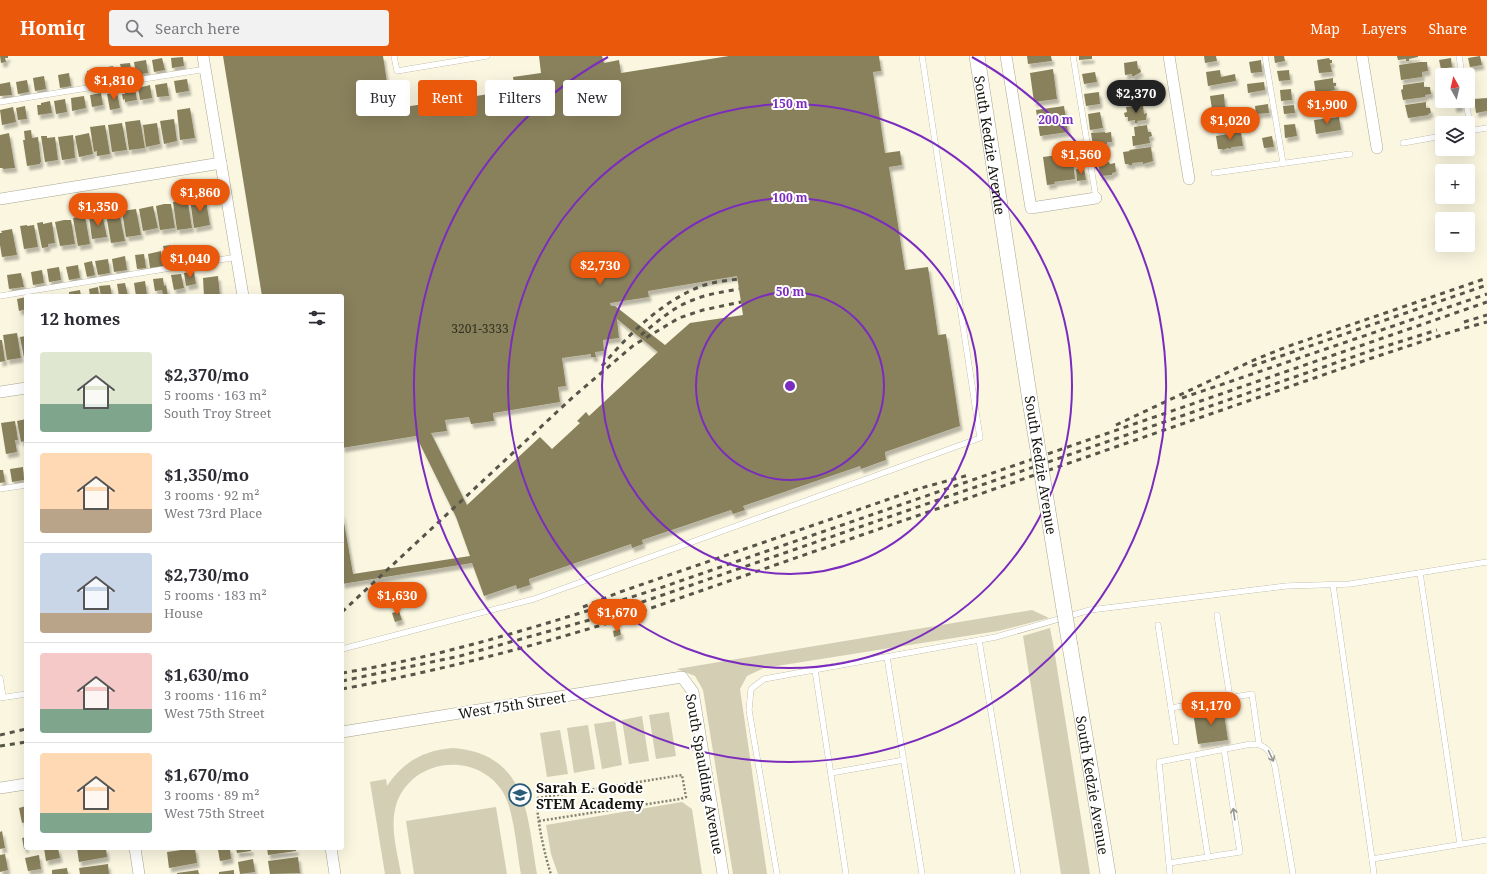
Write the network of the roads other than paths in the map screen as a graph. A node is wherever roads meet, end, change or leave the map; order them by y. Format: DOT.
graph roads {
  1 [pos="204,56"];
  2 [pos="394,56"];
  3 [pos="487,56"];
  4 [pos="922,56"];
  5 [pos="977,56"];
  6 [pos="1006,56"];
  7 [pos="1073,56"];
  8 [pos="1169,56"];
  9 [pos="1266,56"];
  10 [pos="1362,56"];
  11 [pos="1459,56"];
  12 [pos="1461,68"];
  13 [pos="206,69"];
  14 [pos="0,102"];
  15 [pos="1487,128"];
  16 [pos="1475,130"];
  17 [pos="1435,137"];
  18 [pos="1403,143"];
  19 [pos="1377,148"];
  20 [pos="1350,154"];
  21 [pos="221,163"];
  22 [pos="1283,163"];
  23 [pos="1214,173"];
  24 [pos="1189,179"];
  25 [pos="1096,198"];
  26 [pos="0,199"];
  27 [pos="237,257"];
  28 [pos="243,294"];
  29 [pos="0,296"];
  30 [pos="24,388"];
  31 [pos="0,392"];
  32 [pos="24,485"];
  33 [pos="0,489"];
  34 [pos="1487,562"];
  35 [pos="1420,573"];
  36 [pos="1333,585"];
  37 [pos="1217,615"];
  38 [pos="1158,625"];
  39 [pos="979,640"];
  40 [pos="344,648"];
  41 [pos="887,657"];
  42 [pos="815,670"];
  43 [pos="682,677"];
  44 [pos="0,678"];
  45 [pos="24,694"];
  46 [pos="2,697"];
  47 [pos="1230,698"];
  48 [pos="1171,708"];
  49 [pos="344,732"];
  50 [pos="1176,742"];
  51 [pos="1259,744"];
  52 [pos="1224,749"];
  53 [pos="1192,756"];
  54 [pos="904,760"];
  55 [pos="831,772"];
  56 [pos="24,784"];
  57 [pos="0,788"];
  58 [pos="1487,840"];
  59 [pos="1460,844"];
  60 [pos="135,850"];
  61 [pos="331,850"];
  62 [pos="1208,857"];
  63 [pos="1372,859"];
  64 [pos="1169,863"];
  65 [pos="139,874"];
  66 [pos="335,874"];
  67 [pos="723,874"];
  68 [pos="777,874"];
  69 [pos="846,874"];
  70 [pos="922,874"];
  71 [pos="1018,874"];
  72 [pos="1108,874"];
  73 [pos="1170,874"];
  74 [pos="1293,874"];
  75 [pos="1374,874"];
  1 -- 13 [label="street"];
  2 -- 3 [label="lane"];
  4 -- 40 [label="lane"];
  5 -- 72 [label="main road, South Kedzie Avenue, bridge"];
  6 -- 25 [label="street, South Kedzie Avenue"];
  7 -- 25 [label="lane"];
  8 -- 24 [label="street"];
  9 -- 22 [label="lane"];
  10 -- 19 [label="street"];
  11 -- 12 [label="lane"];
  13 -- 14 [label="lane"];
  13 -- 21 [label="street"];
  15 -- 16 [label="lane"];
  17 -- 18 [label="lane"];
  20 -- 22 [label="lane"];
  21 -- 26 [label="street"];
  21 -- 27 [label="street"];
  22 -- 23 [label="lane"];
  27 -- 28 [label="street"];
  27 -- 29 [label="lane"];
  30 -- 31 [label="street"];
  32 -- 33 [label="lane"];
  34 -- 35 [label="lane"];
  35 -- 36 [label="lane"];
  35 -- 59 [label="lane"];
  36 -- 39 [label="lane"];
  36 -- 63 [label="lane"];
  37 -- 47 [label="lane"];
  38 -- 48 [label="lane"];
  39 -- 41 [label="lane"];
  39 -- 71 [label="lane"];
  41 -- 42 [label="lane"];
  41 -- 54 [label="lane"];
  42 -- 55 [label="lane"];
  42 -- 68 [label="lane"];
  43 -- 49 [label="street, West 75th Street"];
  43 -- 67 [label="street, South Spaulding Avenue"];
  44 -- 46 [label="lane"];
  45 -- 46 [label="lane"];
  47 -- 48 [label="lane"];
  47 -- 51 [label="lane"];
  48 -- 50 [label="lane"];
  51 -- 52 [label="lane"];
  51 -- 74 [label="lane, one-way"];
  52 -- 53 [label="lane"];
  62 -- 52 [label="lane, one-way"];
  53 -- 62 [label="lane"];
  53 -- 64 [label="lane"];
  54 -- 55 [label="lane"];
  54 -- 70 [label="lane"];
  55 -- 69 [label="lane"];
  56 -- 57 [label="street"];
  58 -- 59 [label="lane"];
  59 -- 63 [label="lane"];
  60 -- 65 [label="street"];
  61 -- 66 [label="street"];
  62 -- 64 [label="lane"];
  63 -- 75 [label="lane"];
  64 -- 73 [label="lane"];
}
